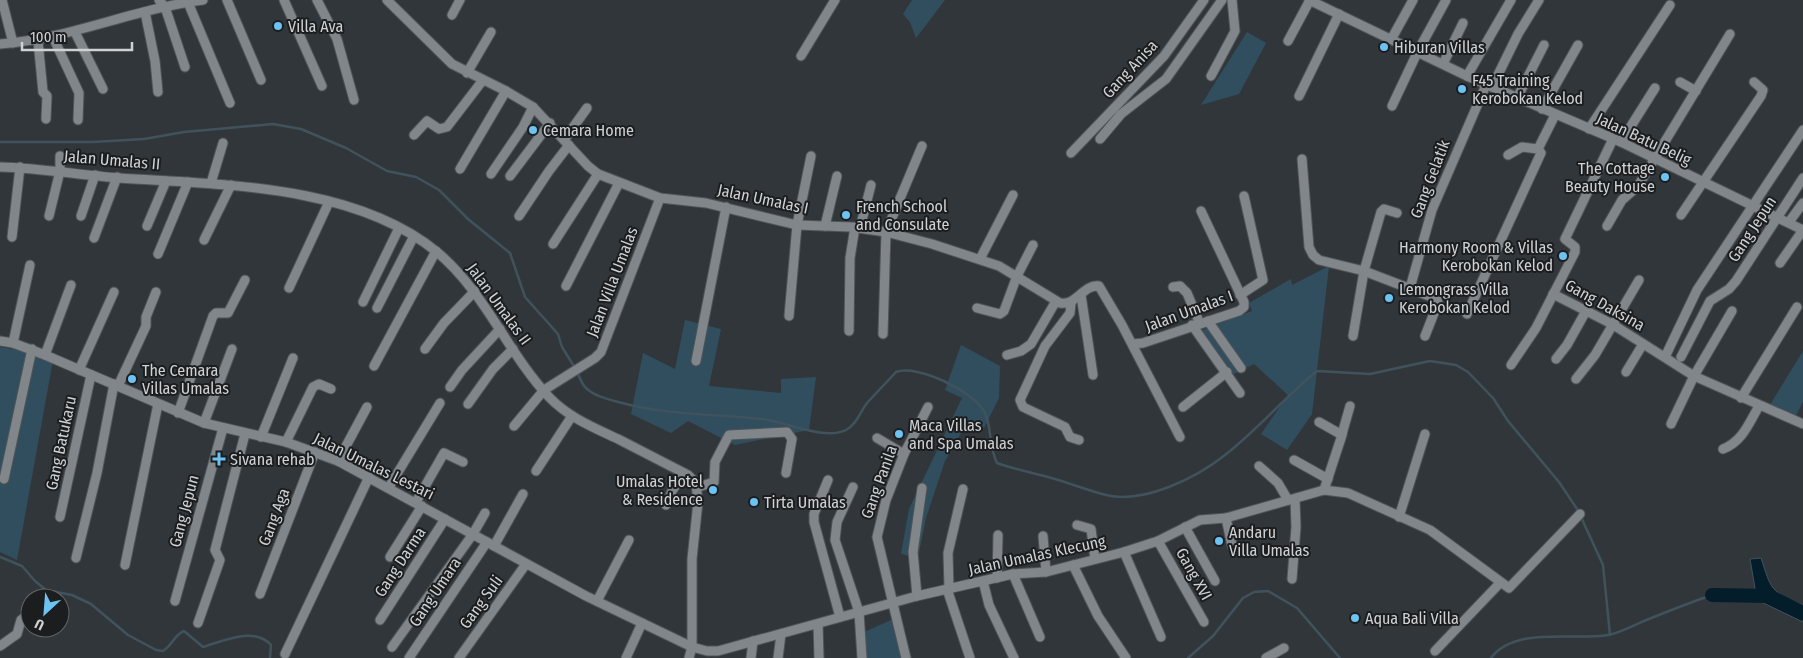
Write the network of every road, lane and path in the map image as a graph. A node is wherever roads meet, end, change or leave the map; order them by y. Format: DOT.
graph roads {
  1 [pos="2,0"];
  2 [pos="202,0"];
  3 [pos="227,0"];
  4 [pos="284,0"];
  5 [pos="317,0"];
  6 [pos="387,0"];
  7 [pos="460,0"];
  8 [pos="835,0"];
  9 [pos="1204,0"];
  10 [pos="1222,0"];
  11 [pos="1232,0"];
  12 [pos="1310,0"];
  13 [pos="1413,0"];
  14 [pos="1446,0"];
  15 [pos="1512,0"];
  16 [pos="1538,0"];
  17 [pos="188,1"];
  18 [pos="162,4"];
  19 [pos="1670,5"];
  20 [pos="145,12"];
  21 [pos="1339,14"];
  22 [pos="452,16"];
  23 [pos="1463,23"];
  24 [pos="75,32"];
  25 [pos="490,32"];
  26 [pos="1730,34"];
  27 [pos="53,37"];
  28 [pos="1392,38"];
  29 [pos="38,40"];
  30 [pos="1288,41"];
  31 [pos="13,43"];
  32 [pos="0,44"];
  33 [pos="1544,45"];
  34 [pos="1578,45"];
  35 [pos="1418,51"];
  36 [pos="801,56"];
  37 [pos="1444,64"];
  38 [pos="185,67"];
  39 [pos="467,73"];
  40 [pos="1211,76"];
  41 [pos="1467,76"];
  42 [pos="261,80"];
  43 [pos="483,80"];
  44 [pos="1680,82"];
  45 [pos="1754,82"];
  46 [pos="322,86"];
  47 [pos="1489,86"];
  48 [pos="1655,88"];
  49 [pos="103,89"];
  50 [pos="506,91"];
  51 [pos="1696,91"];
  52 [pos="158,92"];
  53 [pos="1298,96"];
  54 [pos="1517,98"];
  55 [pos="354,100"];
  56 [pos="230,103"];
  57 [pos="1392,106"];
  58 [pos="533,107"];
  59 [pos="587,108"];
  60 [pos="1542,109"];
  61 [pos="1555,115"];
  62 [pos="46,119"];
  63 [pos="78,120"];
  64 [pos="550,123"];
  65 [pos="1589,129"];
  66 [pos="1803,130"];
  67 [pos="414,135"];
  68 [pos="1100,140"];
  69 [pos="1617,141"];
  70 [pos="567,142"];
  71 [pos="223,143"];
  72 [pos="922,146"];
  73 [pos="1538,149"];
  74 [pos="1070,153"];
  75 [pos="1508,155"];
  76 [pos="60,156"];
  77 [pos="811,156"];
  78 [pos="1654,158"];
  79 [pos="1302,159"];
  80 [pos="0,166"];
  81 [pos="20,167"];
  82 [pos="460,169"];
  83 [pos="60,171"];
  84 [pos="491,174"];
  85 [pos="598,174"];
  86 [pos="95,175"];
  87 [pos="510,176"];
  88 [pos="837,176"];
  89 [pos="116,177"];
  90 [pos="1803,178"];
  91 [pos="166,181"];
  92 [pos="188,182"];
  93 [pos="619,182"];
  94 [pos="211,183"];
  95 [pos="1702,183"];
  96 [pos="231,185"];
  97 [pos="871,185"];
  98 [pos="1013,195"];
  99 [pos="1244,196"];
  100 [pos="660,198"];
  101 [pos="329,202"];
  102 [pos="1803,203"];
  103 [pos="1752,204"];
  104 [pos="726,207"];
  105 [pos="1201,210"];
  106 [pos="1397,213"];
  107 [pos="1681,215"];
  108 [pos="49,216"];
  109 [pos="81,216"];
  110 [pos="520,216"];
  111 [pos="1777,216"];
  112 [pos="1788,222"];
  113 [pos="797,224"];
  114 [pos="147,226"];
  115 [pos="825,226"];
  116 [pos="1607,226"];
  117 [pos="399,228"];
  118 [pos="857,228"];
  119 [pos="1803,230"];
  120 [pos="886,232"];
  121 [pos="414,236"];
  122 [pos="12,237"];
  123 [pos="94,238"];
  124 [pos="204,240"];
  125 [pos="553,244"];
  126 [pos="1033,245"];
  127 [pos="436,251"];
  128 [pos="158,254"];
  129 [pos="980,259"];
  130 [pos="1780,263"];
  131 [pos="30,265"];
  132 [pos="1364,270"];
  133 [pos="1017,276"];
  134 [pos="245,280"];
  135 [pos="1639,280"];
  136 [pos="70,285"];
  137 [pos="566,286"];
  138 [pos="1173,287"];
  139 [pos="289,288"];
  140 [pos="1410,288"];
  141 [pos="475,291"];
  142 [pos="114,292"];
  143 [pos="156,292"];
  144 [pos="1081,294"];
  145 [pos="1552,294"];
  146 [pos="1240,295"];
  147 [pos="1056,301"];
  148 [pos="363,302"];
  149 [pos="1071,303"];
  150 [pos="1798,307"];
  151 [pos="377,308"];
  152 [pos="977,308"];
  153 [pos="1586,311"];
  154 [pos="1732,311"];
  155 [pos="1466,314"];
  156 [pos="789,316"];
  157 [pos="1200,323"];
  158 [pos="1612,324"];
  159 [pos="500,329"];
  160 [pos="849,331"];
  161 [pos="883,334"];
  162 [pos="1353,336"];
  163 [pos="1425,336"];
  164 [pos="0,341"];
  165 [pos="13,343"];
  166 [pos="1133,344"];
  167 [pos="1643,344"];
  168 [pos="425,349"];
  169 [pos="513,349"];
  170 [pos="32,350"];
  171 [pos="232,350"];
  172 [pos="45,355"];
  173 [pos="1007,355"];
  174 [pos="1681,357"];
  175 [pos="293,358"];
  176 [pos="1665,358"];
  177 [pos="1556,359"];
  178 [pos="696,361"];
  179 [pos="1510,365"];
  180 [pos="374,366"];
  181 [pos="1241,368"];
  182 [pos="80,370"];
  183 [pos="1227,372"];
  184 [pos="1626,372"];
  185 [pos="91,375"];
  186 [pos="1093,375"];
  187 [pos="1694,376"];
  188 [pos="1576,379"];
  189 [pos="116,385"];
  190 [pos="450,388"];
  191 [pos="331,389"];
  192 [pos="544,390"];
  193 [pos="1240,393"];
  194 [pos="1742,398"];
  195 [pos="440,403"];
  196 [pos="158,404"];
  197 [pos="468,404"];
  198 [pos="1350,406"];
  199 [pos="1759,406"];
  200 [pos="367,407"];
  201 [pos="1183,407"];
  202 [pos="928,408"];
  203 [pos="178,413"];
  204 [pos="572,416"];
  205 [pos="1319,422"];
  206 [pos="204,423"];
  207 [pos="1671,424"];
  208 [pos="1803,424"];
  209 [pos="514,426"];
  210 [pos="223,428"];
  211 [pos="245,434"];
  212 [pos="1342,434"];
  213 [pos="1425,434"];
  214 [pos="261,437"];
  215 [pos="1180,437"];
  216 [pos="877,438"];
  217 [pos="1079,440"];
  218 [pos="286,442"];
  219 [pos="1723,449"];
  220 [pos="316,452"];
  221 [pos="904,454"];
  222 [pos="1294,460"];
  223 [pos="338,461"];
  224 [pos="463,462"];
  225 [pos="1260,466"];
  226 [pos="536,471"];
  227 [pos="684,473"];
  228 [pos="786,473"];
  229 [pos="369,477"];
  230 [pos="4,479"];
  231 [pos="1328,479"];
  232 [pos="828,480"];
  233 [pos="698,487"];
  234 [pos="853,487"];
  235 [pos="390,488"];
  236 [pos="922,488"];
  237 [pos="963,489"];
  238 [pos="1324,490"];
  239 [pos="523,494"];
  240 [pos="1291,499"];
  241 [pos="419,504"];
  242 [pos="666,505"];
  243 [pos="485,513"];
  244 [pos="1580,514"];
  245 [pos="60,517"];
  246 [pos="1399,517"];
  247 [pos="1226,518"];
  248 [pos="446,519"];
  249 [pos="1078,525"];
  250 [pos="1185,526"];
  251 [pos="473,534"];
  252 [pos="998,535"];
  253 [pos="1043,536"];
  254 [pos="629,540"];
  255 [pos="1158,541"];
  256 [pos="491,544"];
  257 [pos="1232,546"];
  258 [pos="1124,552"];
  259 [pos="390,557"];
  260 [pos="76,558"];
  261 [pos="1094,559"];
  262 [pos="526,564"];
  263 [pos="125,565"];
  264 [pos="1073,566"];
  265 [pos="1046,572"];
  266 [pos="1013,574"];
  267 [pos="997,578"];
  268 [pos="1292,579"];
  269 [pos="983,581"];
  270 [pos="1215,581"];
  271 [pos="1500,583"];
  272 [pos="948,589"];
  273 [pos="260,594"];
  274 [pos="917,596"];
  275 [pos="175,601"];
  276 [pos="596,601"];
  277 [pos="892,604"];
  278 [pos="859,612"];
  279 [pos="840,617"];
  280 [pos="380,620"];
  281 [pos="1204,622"];
  282 [pos="642,623"];
  283 [pos="198,624"];
  284 [pos="818,624"];
  285 [pos="20,625"];
  286 [pos="781,634"];
  287 [pos="1161,636"];
  288 [pos="1040,637"];
  289 [pos="753,641"];
  290 [pos="0,646"];
  291 [pos="392,647"];
  292 [pos="692,647"];
  293 [pos="1284,648"];
  294 [pos="1435,651"];
  295 [pos="285,654"];
  296 [pos="409,658"];
  297 [pos="459,658"];
  298 [pos="626,658"];
  299 [pos="689,658"];
  300 [pos="751,658"];
  301 [pos="778,658"];
  302 [pos="819,658"];
  303 [pos="862,658"];
  304 [pos="906,658"];
  305 [pos="970,658"];
  306 [pos="1014,658"];
  307 [pos="1126,658"];
  308 [pos="1266,658"];
  1 -- 31 [label="street"];
  2 -- 17 [label="street"];
  3 -- 42 [label="street"];
  4 -- 46 [label="street"];
  5 -- 55 [label="street"];
  6 -- 39 [label="street, Jalan Umalas I"];
  7 -- 22 [label="street"];
  8 -- 36 [label="street"];
  9 -- 74 [label="street, Gang Anisa"];
  10 -- 68 [label="street"];
  11 -- 40 [label="street"];
  12 -- 21 [label="street, Jalan Batu Belig"];
  12 -- 30 [label="street"];
  13 -- 28 [label="street"];
  14 -- 35 [label="street"];
  15 -- 41 [label="street"];
  16 -- 47 [label="street, Gang Gelatik"];
  17 -- 18 [label="street"];
  17 -- 56 [label="street"];
  18 -- 20 [label="street"];
  18 -- 38 [label="street"];
  19 -- 65 [label="street"];
  20 -- 24 [label="street"];
  20 -- 52 [label="street"];
  21 -- 28 [label="street, Jalan Batu Belig"];
  21 -- 53 [label="street"];
  23 -- 37 [label="street"];
  24 -- 27 [label="street"];
  24 -- 49 [label="street"];
  25 -- 39 [label="street"];
  26 -- 51 [label="street"];
  27 -- 29 [label="street"];
  27 -- 63 [label="street"];
  28 -- 35 [label="street, Jalan Batu Belig"];
  29 -- 31 [label="street"];
  29 -- 62 [label="street"];
  31 -- 32 [label="street"];
  33 -- 54 [label="street"];
  34 -- 60 [label="street"];
  35 -- 37 [label="street, Jalan Batu Belig"];
  35 -- 57 [label="street"];
  37 -- 41 [label="street, Jalan Batu Belig"];
  39 -- 43 [label="street, Jalan Umalas I"];
  41 -- 47 [label="street, Jalan Batu Belig"];
  43 -- 50 [label="street, Jalan Umalas I"];
  43 -- 67 [label="street"];
  44 -- 51 [label="street"];
  45 -- 95 [label="street"];
  47 -- 54 [label="street, Jalan Batu Belig"];
  47 -- 140 [label="street, Gang Gelatik"];
  48 -- 69 [label="street"];
  50 -- 58 [label="street, Jalan Umalas I"];
  50 -- 82 [label="street"];
  51 -- 78 [label="street"];
  54 -- 60 [label="street, Jalan Batu Belig"];
  58 -- 64 [label="street, Jalan Umalas I"];
  58 -- 84 [label="street"];
  59 -- 70 [label="street"];
  60 -- 61 [label="street, Jalan Batu Belig"];
  61 -- 65 [label="street, Jalan Batu Belig"];
  61 -- 73 [label="street"];
  64 -- 70 [label="street, Jalan Umalas I"];
  64 -- 87 [label="street"];
  65 -- 69 [label="street, Jalan Batu Belig"];
  66 -- 103 [label="street"];
  69 -- 78 [label="street, Jalan Batu Belig"];
  69 -- 145 [label="street, Gang Daksina"];
  70 -- 85 [label="street, Jalan Umalas I"];
  70 -- 110 [label="street"];
  71 -- 94 [label="street"];
  72 -- 120 [label="street"];
  73 -- 75 [label="street"];
  73 -- 155 [label="street"];
  76 -- 83 [label="street"];
  77 -- 113 [label="street"];
  78 -- 95 [label="street, Jalan Batu Belig"];
  78 -- 116 [label="street"];
  79 -- 132 [label="street"];
  80 -- 81 [label="street, Jalan Umalas II"];
  81 -- 83 [label="street, Jalan Umalas II"];
  81 -- 122 [label="street"];
  83 -- 86 [label="street, Jalan Umalas II"];
  83 -- 108 [label="street"];
  85 -- 93 [label="street, Jalan Umalas I"];
  85 -- 125 [label="street"];
  86 -- 89 [label="street, Jalan Umalas II"];
  86 -- 109 [label="street"];
  88 -- 115 [label="street"];
  89 -- 91 [label="street, Jalan Umalas II"];
  89 -- 123 [label="street"];
  90 -- 111 [label="street, Gang Jepun"];
  91 -- 92 [label="street, Jalan Umalas II"];
  91 -- 114 [label="street"];
  92 -- 94 [label="street, Jalan Umalas II"];
  92 -- 128 [label="street"];
  93 -- 100 [label="street, Jalan Umalas I"];
  93 -- 137 [label="street"];
  94 -- 96 [label="street, Jalan Umalas II"];
  95 -- 103 [label="street, Jalan Batu Belig"];
  95 -- 107 [label="street"];
  96 -- 101 [label="street, Jalan Umalas II"];
  96 -- 124 [label="street"];
  97 -- 118 [label="street"];
  98 -- 129 [label="street"];
  99 -- 146 [label="street"];
  100 -- 104 [label="street, Jalan Umalas I"];
  100 -- 192 [label="street, Jalan Villa Umalas"];
  101 -- 117 [label="street, Jalan Umalas II"];
  101 -- 139 [label="street"];
  102 -- 112 [label="street"];
  103 -- 111 [label="street, Jalan Batu Belig"];
  103 -- 176 [label="street"];
  104 -- 113 [label="street, Jalan Umalas I"];
  104 -- 178 [label="street"];
  105 -- 146 [label="street, Jalan Umalas I"];
  106 -- 132 [label="street"];
  111 -- 112 [label="street, Jalan Batu Belig"];
  111 -- 174 [label="street, Gang Jepun"];
  112 -- 119 [label="street, Jalan Batu Belig"];
  113 -- 115 [label="street, Jalan Umalas I"];
  113 -- 156 [label="street"];
  115 -- 118 [label="street, Jalan Umalas I"];
  117 -- 121 [label="street, Jalan Umalas II"];
  117 -- 148 [label="street"];
  118 -- 120 [label="street, Jalan Umalas I"];
  118 -- 160 [label="street"];
  119 -- 130 [label="street"];
  120 -- 129 [label="street, Jalan Umalas I"];
  120 -- 161 [label="street"];
  121 -- 127 [label="street, Jalan Umalas II"];
  121 -- 151 [label="street"];
  126 -- 133 [label="street"];
  127 -- 141 [label="street, Jalan Umalas II"];
  127 -- 180 [label="street"];
  129 -- 133 [label="street, Jalan Umalas I"];
  131 -- 165 [label="street"];
  132 -- 140 [label="street"];
  132 -- 162 [label="street"];
  133 -- 147 [label="street, Jalan Umalas I"];
  133 -- 152 [label="street"];
  134 -- 203 [label="street"];
  135 -- 158 [label="street"];
  136 -- 172 [label="street"];
  138 -- 157 [label="street"];
  140 -- 163 [label="street"];
  141 -- 159 [label="street, Jalan Umalas II"];
  141 -- 168 [label="street"];
  142 -- 182 [label="street"];
  143 -- 189 [label="street"];
  144 -- 149 [label="street, Jalan Umalas I"];
  144 -- 166 [label="street, Jalan Umalas I"];
  144 -- 186 [label="street"];
  145 -- 153 [label="street, Gang Daksina"];
  145 -- 179 [label="street"];
  146 -- 157 [label="street, Jalan Umalas I"];
  147 -- 149 [label="street, Jalan Umalas I"];
  147 -- 173 [label="street"];
  149 -- 217 [label="street"];
  150 -- 194 [label="street"];
  153 -- 158 [label="street, Gang Daksina"];
  153 -- 177 [label="street"];
  154 -- 187 [label="street"];
  157 -- 166 [label="street, Jalan Umalas I"];
  157 -- 181 [label="street"];
  157 -- 183 [label="street"];
  158 -- 167 [label="street, Gang Daksina"];
  158 -- 188 [label="street"];
  159 -- 169 [label="street, Jalan Umalas II"];
  159 -- 190 [label="street"];
  164 -- 165 [label="street, Jalan Umalas Lestari"];
  165 -- 170 [label="street, Jalan Umalas Lestari"];
  166 -- 215 [label="street"];
  167 -- 176 [label="street, Gang Daksina"];
  167 -- 184 [label="street"];
  169 -- 192 [label="street, Jalan Umalas II"];
  169 -- 197 [label="street"];
  170 -- 172 [label="street, Jalan Umalas Lestari"];
  170 -- 230 [label="street"];
  171 -- 206 [label="street"];
  172 -- 182 [label="street, Jalan Umalas Lestari"];
  175 -- 214 [label="street"];
  176 -- 187 [label="street, Gang Daksina"];
  182 -- 185 [label="street, Jalan Umalas Lestari"];
  183 -- 193 [label="street"];
  183 -- 201 [label="street"];
  185 -- 189 [label="street, Jalan Umalas Lestari"];
  185 -- 245 [label="street, Gang Batukaru"];
  187 -- 194 [label="street, Gang Daksina"];
  187 -- 207 [label="street"];
  189 -- 196 [label="street, Jalan Umalas Lestari"];
  189 -- 260 [label="street"];
  191 -- 218 [label="street"];
  192 -- 204 [label="street, Jalan Umalas II"];
  192 -- 209 [label="street, Jalan Villa Umalas"];
  194 -- 199 [label="street, Gang Daksina"];
  195 -- 235 [label="street"];
  196 -- 203 [label="street, Jalan Umalas Lestari"];
  196 -- 263 [label="street"];
  198 -- 212 [label="street"];
  199 -- 208 [label="street, Gang Daksina"];
  199 -- 219 [label="street"];
  200 -- 223 [label="street"];
  202 -- 221 [label="street, Gang Panila"];
  203 -- 206 [label="street, Jalan Umalas Lestari"];
  204 -- 226 [label="street"];
  204 -- 227 [label="street, Jalan Umalas II"];
  205 -- 212 [label="street"];
  206 -- 210 [label="street, Jalan Umalas Lestari"];
  210 -- 211 [label="street, Jalan Umalas Lestari"];
  210 -- 275 [label="street, Gang Jepun"];
  211 -- 214 [label="street, Jalan Umalas Lestari"];
  211 -- 283 [label="street"];
  212 -- 231 [label="street"];
  213 -- 246 [label="street"];
  214 -- 218 [label="street, Jalan Umalas Lestari"];
  216 -- 221 [label="street"];
  218 -- 220 [label="street, Jalan Umalas Lestari"];
  220 -- 223 [label="street, Jalan Umalas Lestari"];
  220 -- 273 [label="street, Gang Aga"];
  221 -- 277 [label="street, Gang Panila"];
  222 -- 231 [label="street"];
  223 -- 229 [label="street, Jalan Umalas Lestari"];
  224 -- 241 [label="street"];
  225 -- 240 [label="street"];
  227 -- 233 [label="street, Jalan Umalas II"];
  227 -- 242 [label="street"];
  228 -- 233 [label="street"];
  229 -- 235 [label="street, Jalan Umalas Lestari"];
  229 -- 295 [label="street"];
  231 -- 238 [label="street"];
  232 -- 279 [label="street"];
  233 -- 292 [label="street"];
  234 -- 278 [label="street"];
  235 -- 241 [label="street, Jalan Umalas Lestari"];
  236 -- 274 [label="street"];
  237 -- 272 [label="street"];
  238 -- 240 [label="street, Jalan Umalas Klecung"];
  238 -- 246 [label="street, Jalan Umalas Klecung"];
  239 -- 256 [label="street, Gang Umara"];
  240 -- 247 [label="street, Jalan Umalas Klecung"];
  240 -- 268 [label="street"];
  241 -- 248 [label="street, Jalan Umalas Lestari"];
  241 -- 259 [label="street"];
  243 -- 251 [label="street"];
  244 -- 271 [label="street, Jalan Umalas Klecung"];
  246 -- 271 [label="street, Jalan Umalas Klecung"];
  247 -- 250 [label="street, Jalan Umalas Klecung"];
  247 -- 257 [label="street"];
  248 -- 251 [label="street, Jalan Umalas Lestari"];
  248 -- 280 [label="street, Gang Darma"];
  249 -- 261 [label="street"];
  250 -- 255 [label="street, Jalan Umalas Klecung"];
  250 -- 270 [label="street"];
  251 -- 256 [label="street, Jalan Umalas Lestari"];
  251 -- 291 [label="street"];
  252 -- 267 [label="street"];
  253 -- 265 [label="street"];
  254 -- 276 [label="street"];
  255 -- 258 [label="street, Jalan Umalas Klecung"];
  255 -- 281 [label="street, Gang XVI"];
  256 -- 262 [label="street, Jalan Umalas Lestari"];
  256 -- 296 [label="street, Gang Umara"];
  258 -- 261 [label="street, Jalan Umalas Klecung"];
  258 -- 287 [label="street"];
  261 -- 264 [label="street, Jalan Umalas Klecung"];
  262 -- 276 [label="street, Jalan Umalas Lestari"];
  262 -- 297 [label="street, Gang Suli"];
  264 -- 265 [label="street, Jalan Umalas Klecung"];
  264 -- 307 [label="street"];
  265 -- 266 [label="street, Jalan Umalas Klecung"];
  266 -- 267 [label="street, Jalan Umalas Klecung"];
  266 -- 288 [label="street"];
  267 -- 269 [label="street, Jalan Umalas Klecung"];
  269 -- 272 [label="street, Jalan Umalas Klecung"];
  269 -- 306 [label="street"];
  271 -- 294 [label="street"];
  272 -- 274 [label="street, Jalan Umalas Klecung"];
  272 -- 305 [label="street"];
  274 -- 277 [label="street, Jalan Umalas Klecung"];
  276 -- 282 [label="street, Jalan Umalas Lestari"];
  277 -- 278 [label="street, Jalan Umalas Klecung"];
  277 -- 304 [label="street, Gang Panila"];
  278 -- 279 [label="street, Jalan Umalas Klecung"];
  278 -- 303 [label="street"];
  279 -- 284 [label="street, Jalan Umalas Klecung"];
  282 -- 292 [label="street, Jalan Umalas Lestari"];
  282 -- 298 [label="street"];
  284 -- 286 [label="street, Jalan Umalas Klecung"];
  284 -- 302 [label="street"];
  285 -- 290 [label="street"];
  286 -- 289 [label="street, Jalan Umalas Klecung"];
  286 -- 301 [label="street"];
  289 -- 292 [label="street, Jalan Umalas Klecung"];
  289 -- 300 [label="street"];
  292 -- 299 [label="street"];
  293 -- 308 [label="street"];
}
